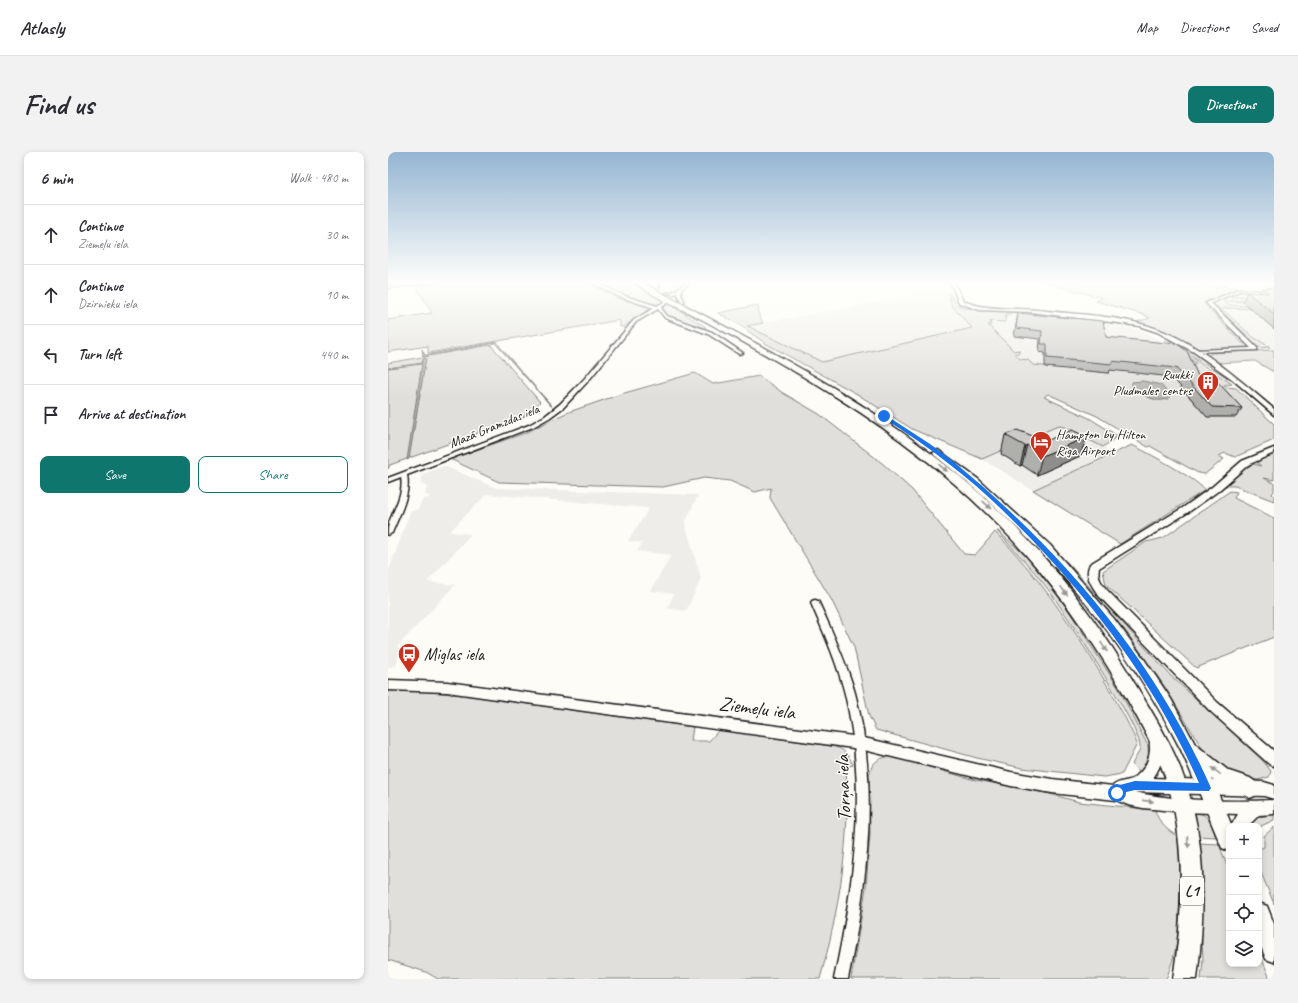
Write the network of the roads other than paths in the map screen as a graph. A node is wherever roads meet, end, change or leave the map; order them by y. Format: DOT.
graph roads {
  1 [pos="636,321"];
  2 [pos="674,321"];
  3 [pos="715,321"];
  4 [pos="718,321"];
  5 [pos="1113,321"];
  6 [pos="1226,321"];
  7 [pos="1196,351"];
  8 [pos="741,353"];
  9 [pos="1274,413"];
  10 [pos="1274,450"];
  11 [pos="404,474"];
  12 [pos="388,480"];
  13 [pos="388,533"];
  14 [pos="815,603"];
  15 [pos="388,685"];
  16 [pos="1156,736"];
  17 [pos="860,742"];
  18 [pos="1186,744"];
  19 [pos="1272,761"];
  20 [pos="1135,785"];
  21 [pos="1206,788"];
  22 [pos="1250,789"];
  23 [pos="1274,792"];
  24 [pos="1117,793"];
  25 [pos="1180,795"];
  26 [pos="1214,806"];
  27 [pos="1274,807"];
  28 [pos="1256,808"];
  29 [pos="1242,823"];
  30 [pos="1226,835"];
  31 [pos="1262,921"];
  32 [pos="1274,951"];
  33 [pos="842,979"];
  34 [pos="1185,979"];
  1 -- 11 [label="street, Mazā Gramzdas iela"];
  2 -- 8 [label="street"];
  3 -- 16 [label="main road, one-way"];
  4 -- 18 [label="main road"];
  5 -- 7 [label="street"];
  6 -- 7 [label="street"];
  7 -- 9 [label="street"];
  10 -- 19 [label="street"];
  11 -- 12 [label="street, Mazā Gramzdas iela"];
  11 -- 13 [label="street"];
  14 -- 17 [label="street, Torņa iela"];
  15 -- 17 [label="street, Ziemeļu iela"];
  16 -- 20 [label="street"];
  16 -- 25 [label="main road"];
  17 -- 24 [label="street, Ziemeļu iela"];
  17 -- 33 [label="street, Torņa iela"];
  18 -- 21 [label="main road"];
  22 -- 18 [label="main road, one-way"];
  20 -- 24 [label="street, Ziemeļu iela"];
  20 -- 25 [label="street, Ziemeļu iela"];
  21 -- 22 [label="street"];
  21 -- 25 [label="street"];
  21 -- 26 [label="main road"];
  22 -- 23 [label="street"];
  24 -- 25 [label="street, Ziemeļu iela, one-way"];
  25 -- 26 [label="street, Ziemeļu iela"];
  25 -- 34 [label="main road, L1, one-way"];
  26 -- 28 [label="street, Ziemeļu iela"];
  26 -- 30 [label="main road"];
  27 -- 28 [label="street, Ziemeļu iela"];
  28 -- 29 [label="street"];
  31 -- 32 [label="main road"];
}
